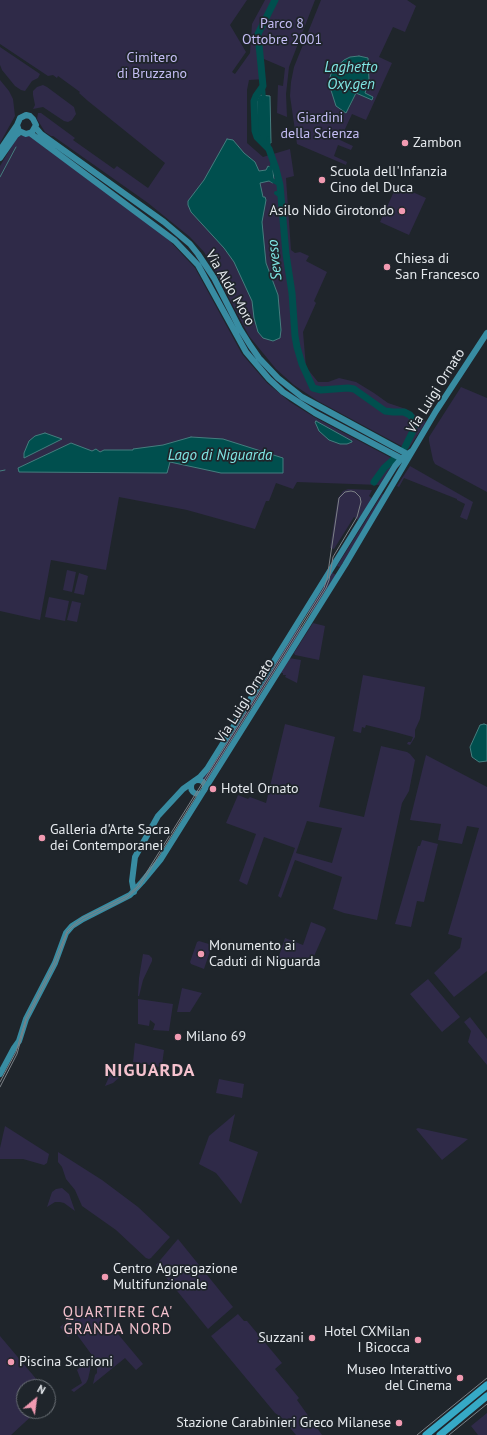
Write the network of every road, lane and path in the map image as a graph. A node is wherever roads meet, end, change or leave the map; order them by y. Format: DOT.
graph roads {
  1 [pos="16,125"];
  2 [pos="36,127"];
  3 [pos="20,132"];
  4 [pos="30,134"];
  5 [pos="0,150"];
  6 [pos="0,158"];
  7 [pos="486,334"];
  8 [pos="407,456"];
  9 [pos="381,490"];
  10 [pos="387,495"];
  11 [pos="333,566"];
  12 [pos="343,568"];
  13 [pos="311,618"];
  14 [pos="300,619"];
  15 [pos="308,625"];
  16 [pos="194,782"];
  17 [pos="203,791"];
  18 [pos="134,892"];
  19 [pos="0,1074"];
  20 [pos="487,1385"];
  21 [pos="487,1396"];
  22 [pos="426,1435"];
  23 [pos="440,1435"];
  1 -- 2 [label="main road"];
  1 -- 3 [label="main road"];
  1 -- 5 [label="main road"];
  2 -- 4 [label="main road"];
  2 -- 8 [label="main road, Via Aldo Moro"];
  3 -- 4 [label="main road"];
  3 -- 6 [label="main road"];
  4 -- 8 [label="main road, Via Aldo Moro"];
  7 -- 8 [label="main road, Via Luigi Ornato"];
  8 -- 9 [label="main road, Via Luigi Ornato"];
  8 -- 10 [label="main road, Via Luigi Ornato"];
  9 -- 10 [label="main road"];
  9 -- 11 [label="main road, Via Luigi Ornato"];
  10 -- 12 [label="main road, Via Luigi Ornato"];
  11 -- 12 [label="main road"];
  11 -- 14 [label="main road, Via Luigi Ornato"];
  12 -- 13 [label="main road, Via Luigi Ornato"];
  13 -- 14 [label="main road"];
  13 -- 15 [label="main road, Via Luigi Ornato"];
  14 -- 15 [label="main road"];
  14 -- 16 [label="main road, Via Luigi Ornato"];
  15 -- 17 [label="main road, Via Luigi Ornato"];
  16 -- 17 [label="main road"];
  16 -- 17 [label="main road"];
  16 -- 18 [label="main road, Via Luigi Ornato"];
  17 -- 18 [label="main road, Via Luigi Ornato"];
  18 -- 19 [label="main road, Via Luigi Ornato"];
  20 -- 22 [label="main road"];
  21 -- 23 [label="main road"];
}
